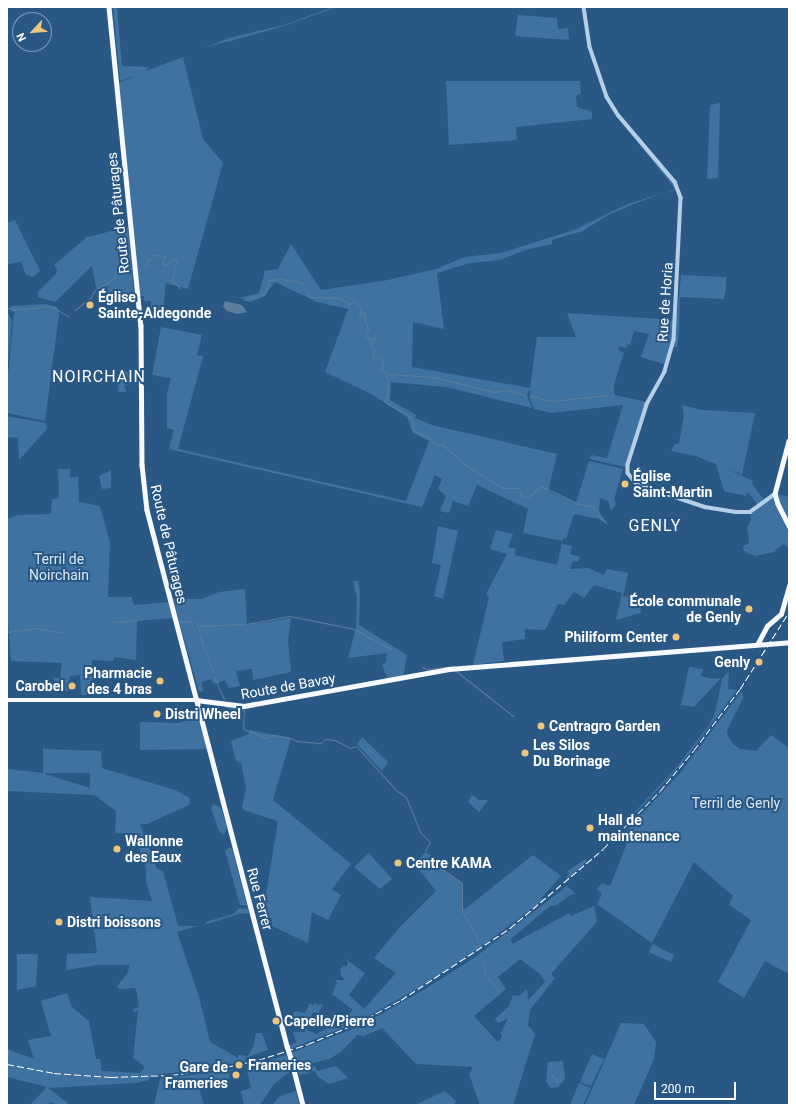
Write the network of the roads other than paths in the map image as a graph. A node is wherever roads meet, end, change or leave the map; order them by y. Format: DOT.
graph roads {
  1 [pos="109,7"];
  2 [pos="584,7"];
  3 [pos="789,441"];
  4 [pos="776,494"];
  5 [pos="789,526"];
  6 [pos="789,586"];
  7 [pos="789,642"];
  8 [pos="758,643"];
  9 [pos="7,700"];
  10 [pos="196,700"];
  11 [pos="302,1105"];
  1 -- 10 [label="main road, Route de Pâturages"];
  2 -- 4 [label="street, Rue de Horia"];
  3 -- 4 [label="main road"];
  4 -- 5 [label="main road"];
  6 -- 8 [label="main road"];
  7 -- 8 [label="main road, Route de Bavay"];
  8 -- 10 [label="main road, Route de Bavay"];
  9 -- 10 [label="main road, Route de Bavay"];
  10 -- 11 [label="main road, Rue Ferrer, bridge"];
}
